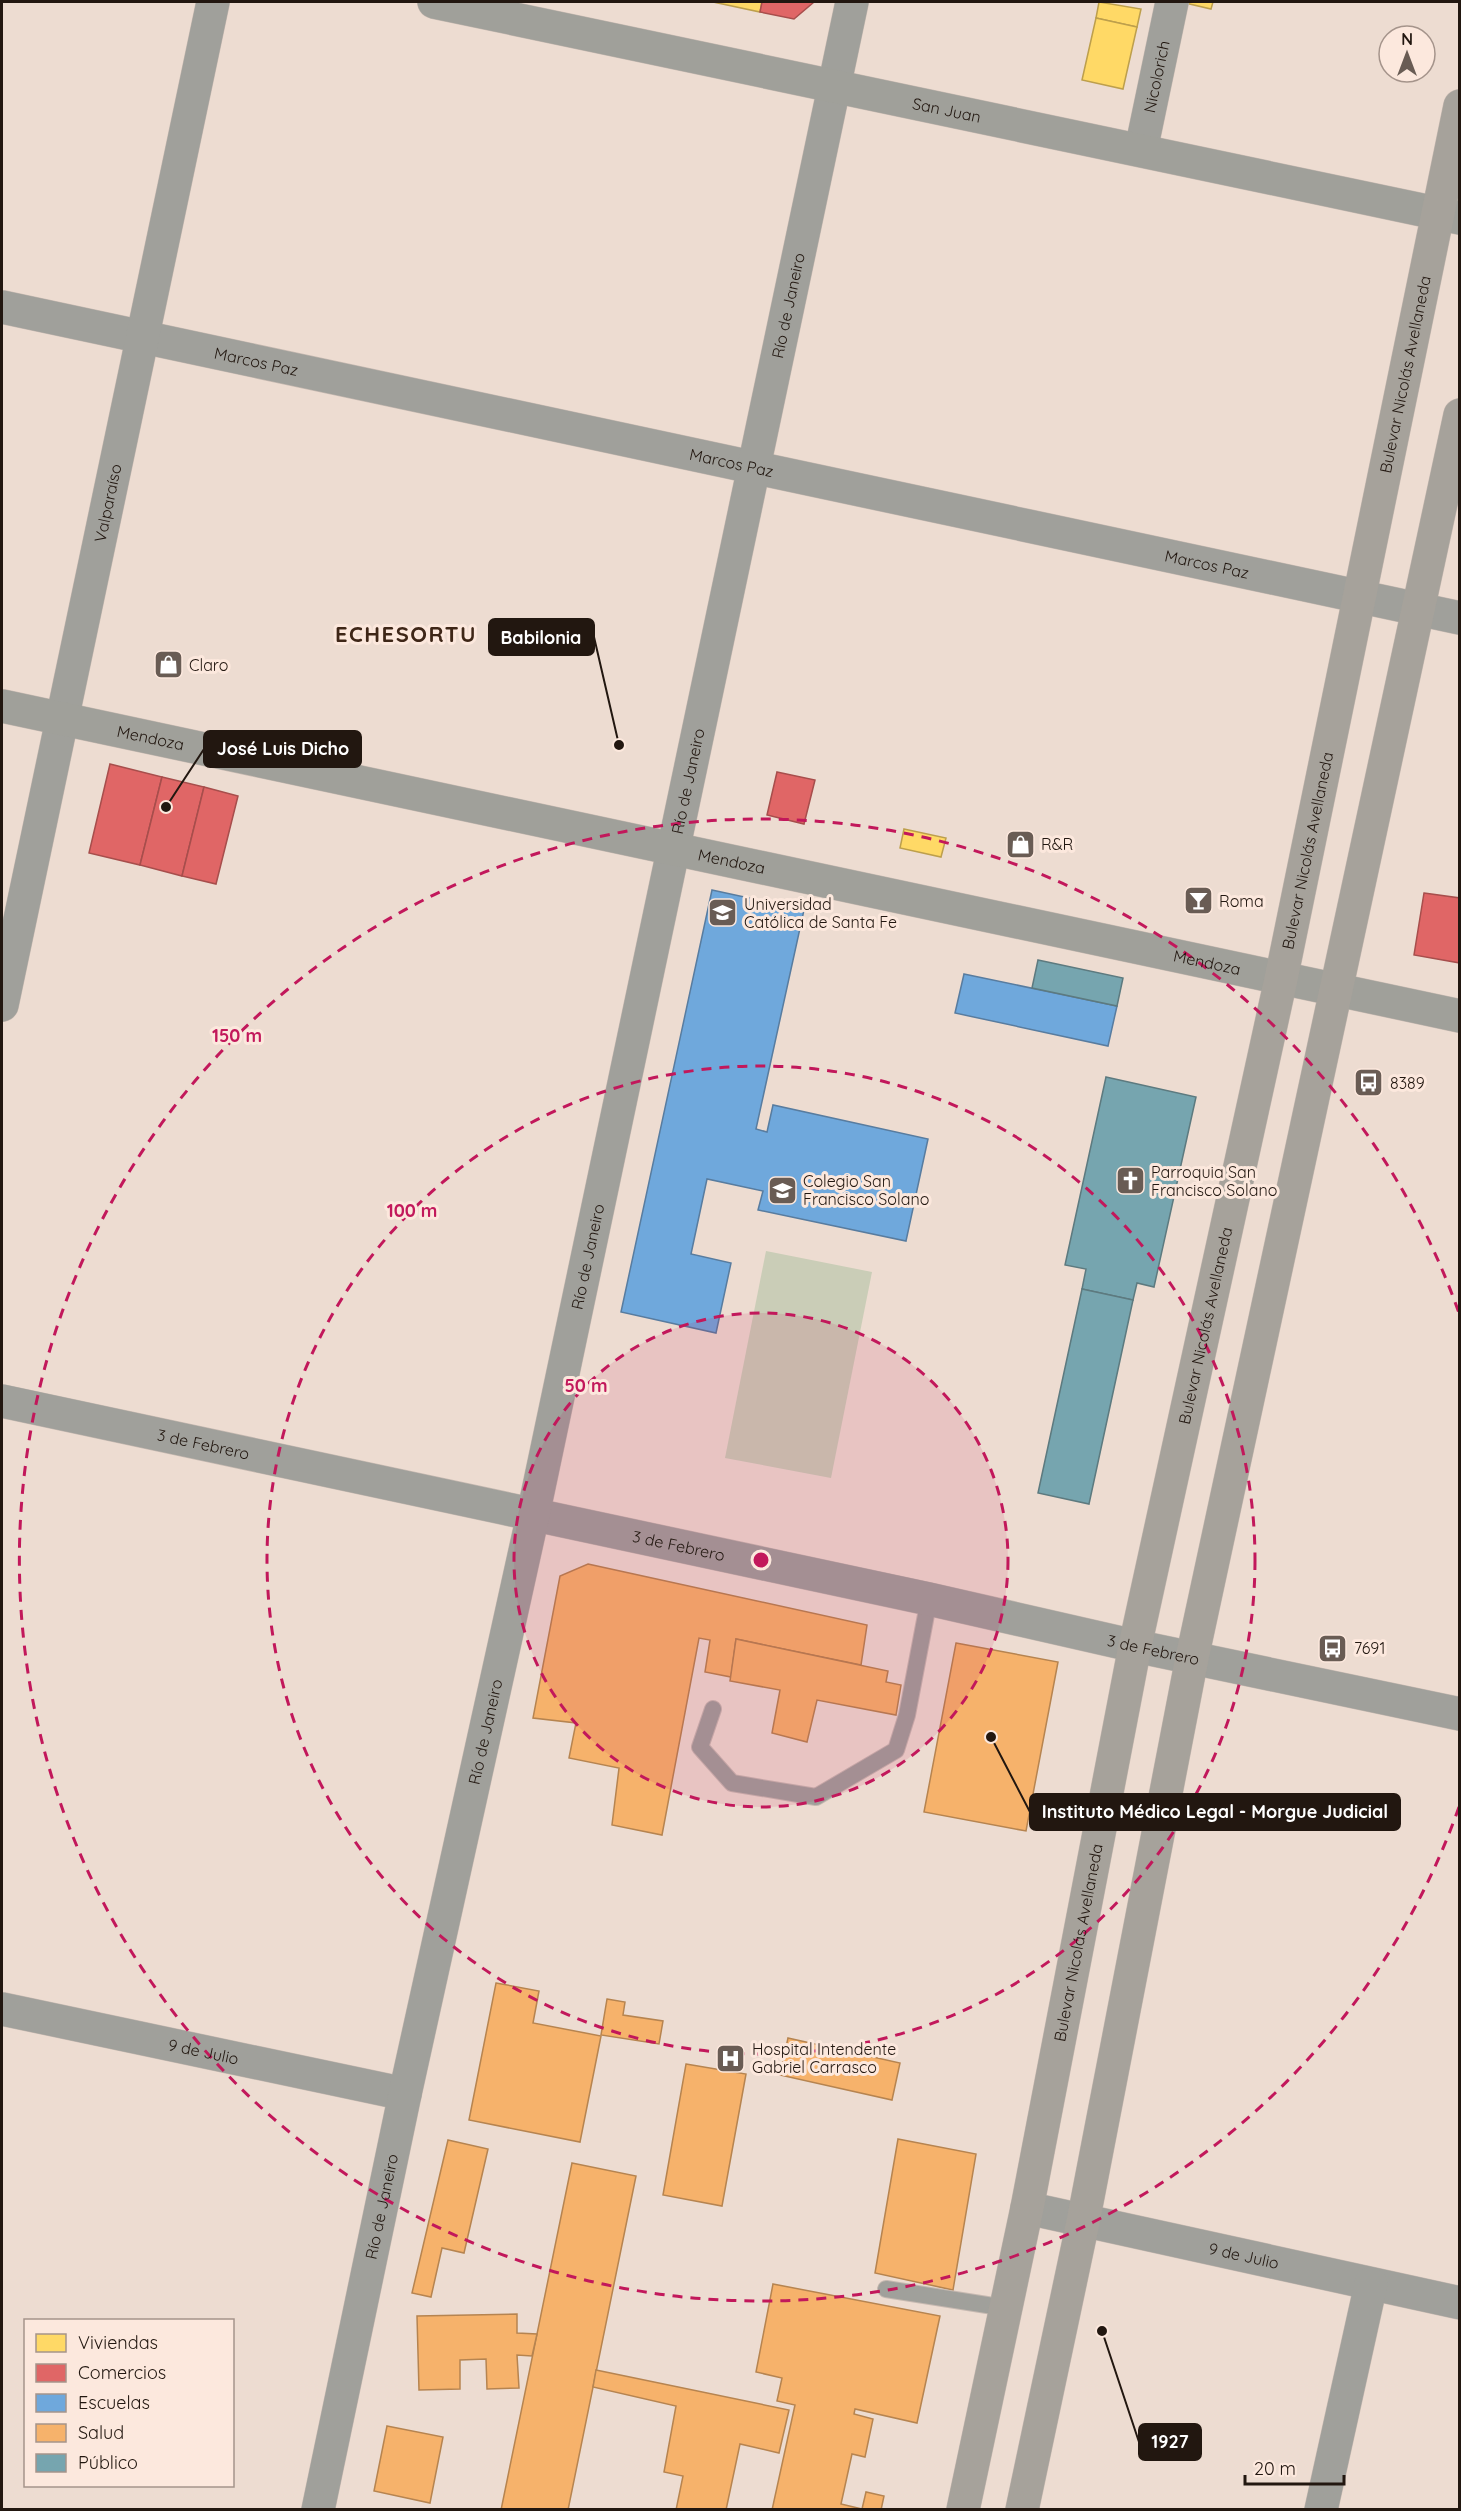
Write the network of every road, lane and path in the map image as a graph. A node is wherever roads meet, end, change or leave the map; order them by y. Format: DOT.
graph roads {
  1 [pos="213,2"];
  2 [pos="434,2"];
  3 [pos="852,2"];
  4 [pos="1172,2"];
  5 [pos="523,11"];
  6 [pos="834,86"];
  7 [pos="1460,106"];
  8 [pos="1141,150"];
  9 [pos="1449,216"];
  10 [pos="2,307"];
  11 [pos="142,336"];
  12 [pos="1460,415"];
  13 [pos="754,466"];
  14 [pos="1359,597"];
  15 [pos="1418,609"];
  16 [pos="1460,618"];
  17 [pos="2,706"];
  18 [pos="62,718"];
  19 [pos="674,849"];
  20 [pos="1281,979"];
  21 [pos="1337,990"];
  22 [pos="2,1005"];
  23 [pos="1460,1016"];
  24 [pos="2,1401"];
  25 [pos="533,1515"];
  26 [pos="929,1599"];
  27 [pos="1135,1646"];
  28 [pos="1192,1658"];
  29 [pos="713,1708"];
  30 [pos="1460,1714"];
  31 [pos="2,2009"];
  32 [pos="405,2094"];
  33 [pos="1027,2208"];
  34 [pos="1083,2222"];
  35 [pos="1371,2284"];
  36 [pos="886,2289"];
  37 [pos="1460,2303"];
  38 [pos="1006,2308"];
  39 [pos="318,2510"];
  40 [pos="963,2510"];
  41 [pos="1022,2510"];
  42 [pos="1321,2510"];
  1 -- 11 [label="street, Valparaíso"];
  2 -- 5 [label="main road, San Juan"];
  3 -- 6 [label="street, Río de Janeiro"];
  4 -- 8 [label="street, Nicolorich"];
  5 -- 6 [label="main road, San Juan"];
  6 -- 8 [label="main road, San Juan"];
  6 -- 13 [label="street, Río de Janeiro"];
  7 -- 9 [label="main road, Bulevar Nicolás Avellaneda"];
  8 -- 9 [label="main road, San Juan"];
  9 -- 14 [label="main road, Bulevar Nicolás Avellaneda"];
  10 -- 11 [label="street, Marcos Paz"];
  11 -- 13 [label="street, Marcos Paz"];
  11 -- 18 [label="street, Valparaíso"];
  12 -- 15 [label="main road"];
  13 -- 14 [label="street, Marcos Paz"];
  13 -- 19 [label="street, Río de Janeiro"];
  14 -- 15 [label="street, Marcos Paz"];
  14 -- 20 [label="main road, Bulevar Nicolás Avellaneda"];
  15 -- 16 [label="street, Marcos Paz"];
  15 -- 21 [label="main road"];
  17 -- 18 [label="main road, Mendoza"];
  18 -- 19 [label="main road, Mendoza"];
  18 -- 22 [label="street, Valparaíso"];
  19 -- 20 [label="main road, Mendoza"];
  19 -- 25 [label="street, Río de Janeiro"];
  20 -- 21 [label="main road, Mendoza"];
  20 -- 27 [label="main road, Bulevar Nicolás Avellaneda"];
  21 -- 23 [label="main road, Mendoza"];
  21 -- 28 [label="main road"];
  24 -- 25 [label="street, 3 de Febrero"];
  25 -- 26 [label="street, 3 de Febrero"];
  25 -- 32 [label="street, Río de Janeiro"];
  26 -- 27 [label="street, 3 de Febrero"];
  26 -- 29 [label="lane"];
  27 -- 28 [label="street, 3 de Febrero"];
  27 -- 33 [label="main road, Bulevar Nicolás Avellaneda"];
  28 -- 30 [label="street, 3 de Febrero"];
  28 -- 34 [label="main road"];
  31 -- 32 [label="street, 9 de Julio"];
  32 -- 39 [label="street, Río de Janeiro"];
  33 -- 34 [label="street, 9 de Julio"];
  33 -- 38 [label="main road, Bulevar Nicolás Avellaneda"];
  34 -- 35 [label="street, 9 de Julio"];
  34 -- 41 [label="main road"];
  35 -- 37 [label="street, 9 de Julio"];
  35 -- 42 [label="street"];
  36 -- 38 [label="lane"];
  38 -- 40 [label="main road, Bulevar Nicolás Avellaneda"];
}
